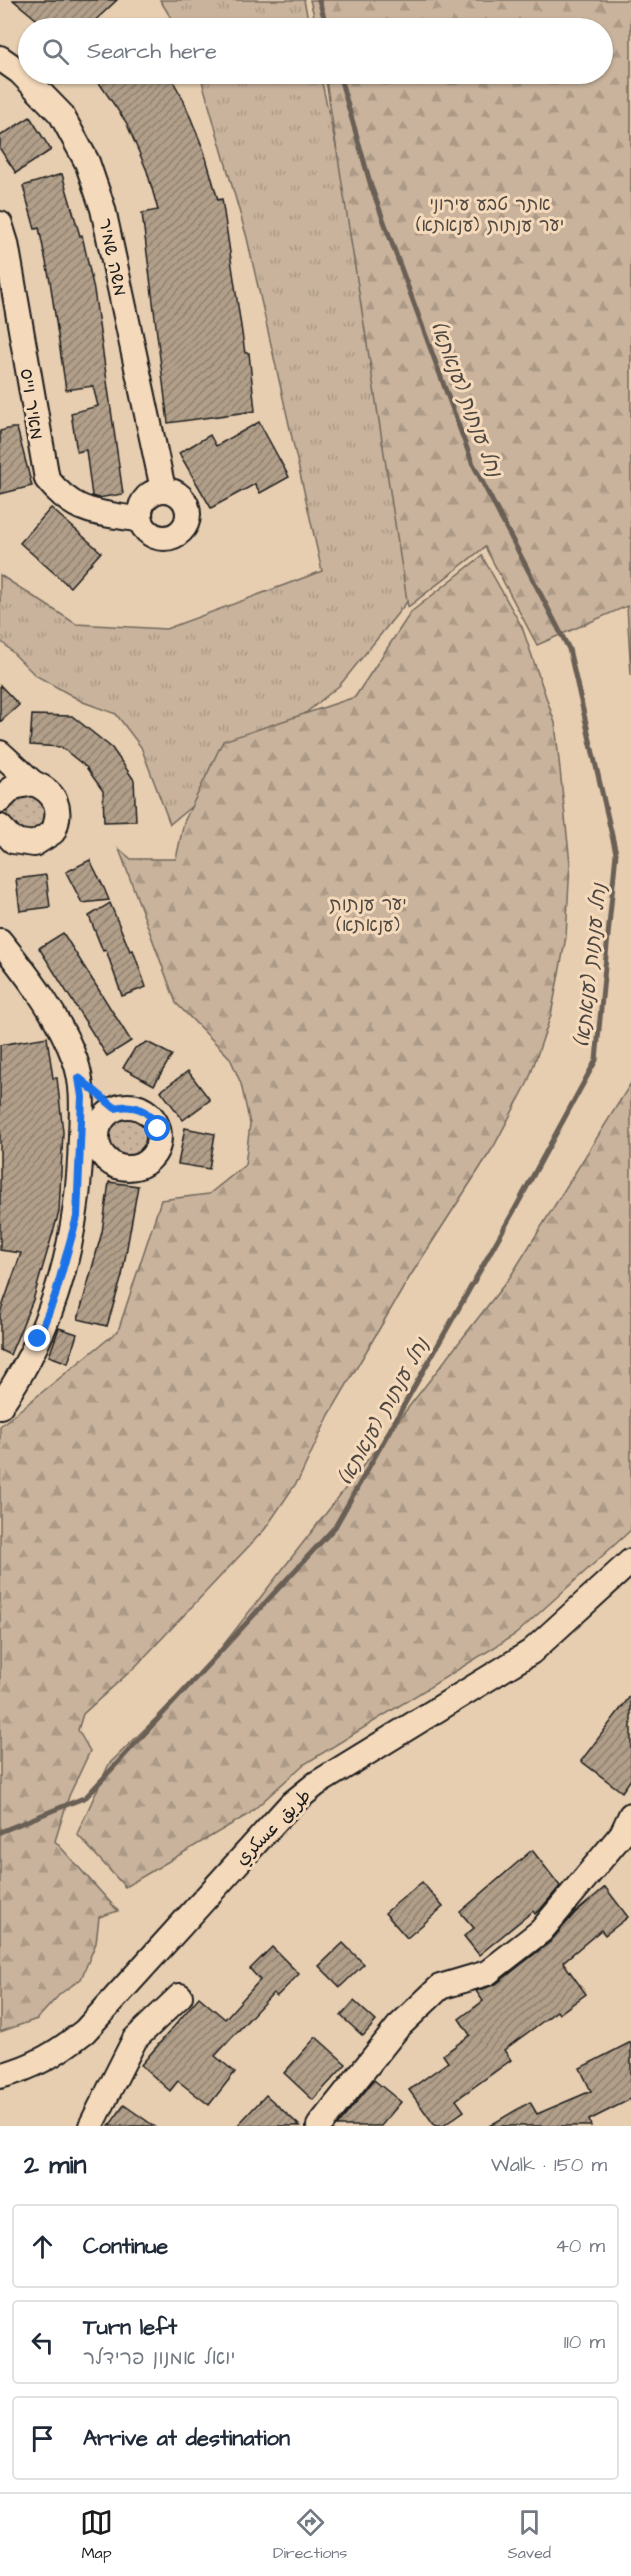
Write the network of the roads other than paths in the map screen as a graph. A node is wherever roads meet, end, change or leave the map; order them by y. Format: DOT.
graph roads {
  1 [pos="0,58"];
  2 [pos="18,71"];
  3 [pos="32,84"];
  4 [pos="0,224"];
  5 [pos="163,489"];
  6 [pos="141,519"];
  7 [pos="0,753"];
  8 [pos="33,783"];
  9 [pos="0,800"];
  10 [pos="0,827"];
  11 [pos="0,941"];
  12 [pos="79,1078"];
  13 [pos="115,1108"];
  14 [pos="0,1406"];
  15 [pos="631,1562"];
  16 [pos="631,1815"];
  17 [pos="180,1996"];
  18 [pos="0,2076"];
  19 [pos="91,2126"];
  20 [pos="319,2126"];
  1 -- 2 [label="street, משה שמיר"];
  3 -- 5 [label="street, משה שמיר"];
  4 -- 6 [label="street, מאיר וייס"];
  5 -- 6 [label="street"];
  5 -- 6 [label="street"];
  7 -- 8 [label="street"];
  8 -- 9 [label="street"];
  8 -- 10 [label="street"];
  11 -- 12 [label="street"];
  12 -- 13 [label="street"];
  12 -- 14 [label="street"];
  15 -- 18 [label="street, طريق عسكري"];
  16 -- 20 [label="street"];
  17 -- 19 [label="street"];
}
